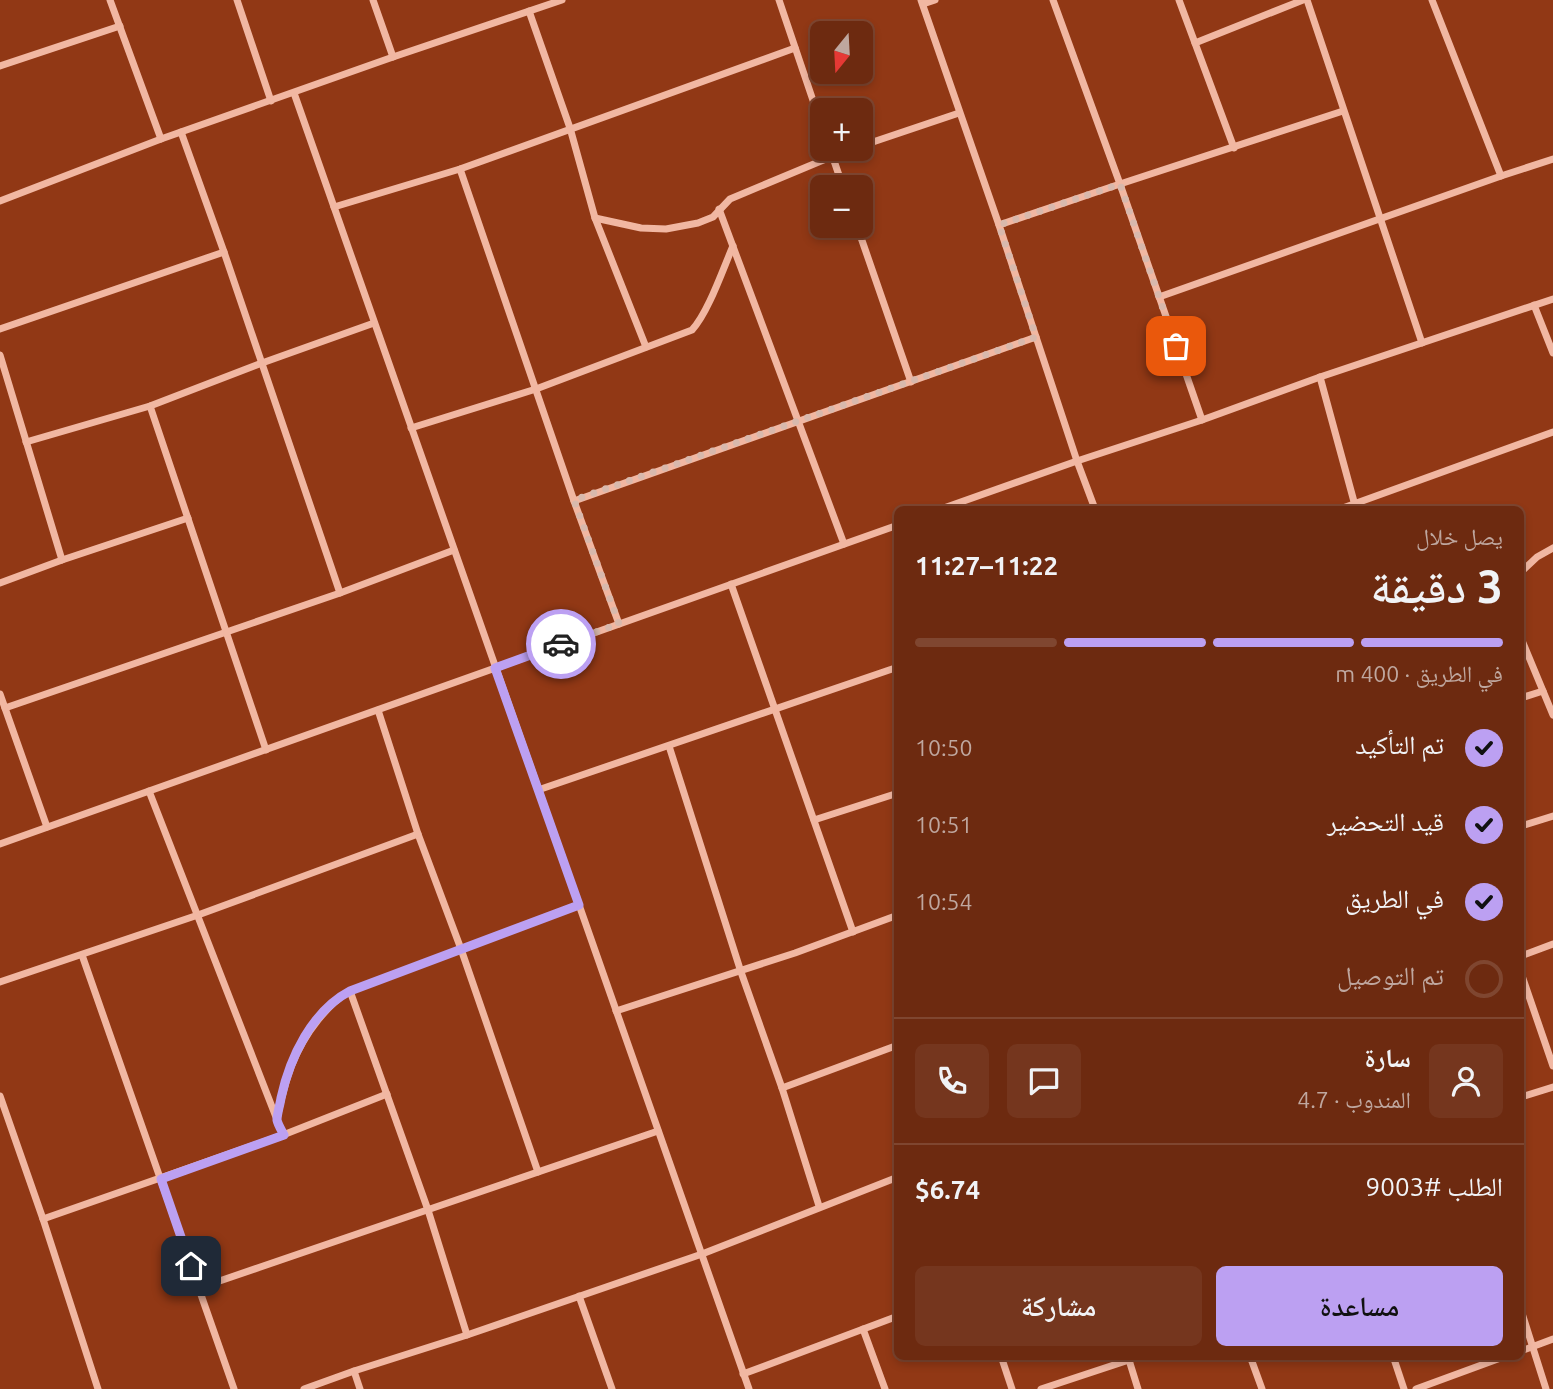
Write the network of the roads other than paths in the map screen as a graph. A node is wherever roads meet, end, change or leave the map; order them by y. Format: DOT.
graph roads {
  1 [pos="110,0"];
  2 [pos="237,0"];
  3 [pos="373,0"];
  4 [pos="562,0"];
  5 [pos="779,0"];
  6 [pos="935,0"];
  7 [pos="1053,0"];
  8 [pos="1179,0"];
  9 [pos="1305,0"];
  10 [pos="1432,0"];
  11 [pos="922,2"];
  12 [pos="529,11"];
  13 [pos="120,26"];
  14 [pos="1195,43"];
  15 [pos="795,48"];
  16 [pos="393,57"];
  17 [pos="0,66"];
  18 [pos="294,93"];
  19 [pos="812,98"];
  20 [pos="271,101"];
  21 [pos="1343,111"];
  22 [pos="959,113"];
  23 [pos="570,128"];
  24 [pos="181,132"];
  25 [pos="161,139"];
  26 [pos="873,142"];
  27 [pos="1234,148"];
  28 [pos="1553,159"];
  29 [pos="812,161"];
  30 [pos="460,169"];
  31 [pos="1501,176"];
  32 [pos="1120,184"];
  33 [pos="0,201"];
  34 [pos="334,207"];
  35 [pos="719,209"];
  36 [pos="595,218"];
  37 [pos="1380,219"];
  38 [pos="999,225"];
  39 [pos="861,238"];
  40 [pos="733,246"];
  41 [pos="224,252"];
  42 [pos="1159,297"];
  43 [pos="1553,299"];
  44 [pos="1534,305"];
  45 [pos="374,323"];
  46 [pos="0,329"];
  47 [pos="1036,337"];
  48 [pos="1422,343"];
  49 [pos="646,347"];
  50 [pos="1553,353"];
  51 [pos="0,355"];
  52 [pos="262,363"];
  53 [pos="1320,377"];
  54 [pos="911,382"];
  55 [pos="536,389"];
  56 [pos="150,406"];
  57 [pos="1202,420"];
  58 [pos="798,421"];
  59 [pos="411,428"];
  60 [pos="1553,432"];
  61 [pos="26,442"];
  62 [pos="1077,461"];
  63 [pos="574,500"];
  64 [pos="956,506"];
  65 [pos="1094,506"];
  66 [pos="1355,506"];
  67 [pos="1358,506"];
  68 [pos="188,518"];
  69 [pos="894,526"];
  70 [pos="844,544"];
  71 [pos="1553,548"];
  72 [pos="454,550"];
  73 [pos="62,560"];
  74 [pos="1524,569"];
  75 [pos="0,583"];
  76 [pos="731,584"];
  77 [pos="340,593"];
  78 [pos="619,624"];
  79 [pos="225,633"];
  80 [pos="1524,645"];
  81 [pos="495,668"];
  82 [pos="894,668"];
  83 [pos="1543,691"];
  84 [pos="0,694"];
  85 [pos="1524,697"];
  86 [pos="5,708"];
  87 [pos="775,709"];
  88 [pos="378,710"];
  89 [pos="1553,715"];
  90 [pos="669,746"];
  91 [pos="265,750"];
  92 [pos="538,790"];
  93 [pos="149,791"];
  94 [pos="894,794"];
  95 [pos="1553,816"];
  96 [pos="814,820"];
  97 [pos="1524,825"];
  98 [pos="47,827"];
  99 [pos="418,834"];
  100 [pos="0,844"];
  101 [pos="579,905"];
  102 [pos="198,915"];
  103 [pos="894,917"];
  104 [pos="853,932"];
  105 [pos="1553,944"];
  106 [pos="461,949"];
  107 [pos="82,955"];
  108 [pos="1524,955"];
  109 [pos="741,972"];
  110 [pos="0,982"];
  111 [pos="1524,982"];
  112 [pos="350,991"];
  113 [pos="616,1011"];
  114 [pos="894,1046"];
  115 [pos="1553,1066"];
  116 [pos="1553,1087"];
  117 [pos="782,1088"];
  118 [pos="387,1094"];
  119 [pos="0,1096"];
  120 [pos="1524,1096"];
  121 [pos="277,1119"];
  122 [pos="658,1130"];
  123 [pos="284,1135"];
  124 [pos="538,1172"];
  125 [pos="894,1178"];
  126 [pos="161,1179"];
  127 [pos="819,1206"];
  128 [pos="428,1210"];
  129 [pos="43,1219"];
  130 [pos="702,1254"];
  131 [pos="199,1288"];
  132 [pos="579,1296"];
  133 [pos="894,1317"];
  134 [pos="1524,1318"];
  135 [pos="863,1329"];
  136 [pos="467,1335"];
  137 [pos="1553,1339"];
  138 [pos="1534,1346"];
  139 [pos="1524,1350"];
  140 [pos="1002,1360"];
  141 [pos="1129,1360"];
  142 [pos="1251,1360"];
  143 [pos="1394,1360"];
  144 [pos="1495,1360"];
  145 [pos="354,1371"];
  146 [pos="743,1374"];
  147 [pos="98,1389"];
  148 [pos="234,1389"];
  149 [pos="304,1389"];
  150 [pos="360,1389"];
  151 [pos="611,1389"];
  152 [pos="749,1389"];
  153 [pos="886,1389"];
  154 [pos="1012,1389"];
  155 [pos="1041,1389"];
  156 [pos="1138,1389"];
  157 [pos="1262,1389"];
  158 [pos="1404,1389"];
  159 [pos="1416,1389"];
  160 [pos="1546,1389"];
  1 -- 13 [label="street"];
  2 -- 20 [label="street"];
  3 -- 16 [label="street"];
  4 -- 12 [label="street"];
  5 -- 15 [label="street"];
  6 -- 11 [label="street"];
  7 -- 32 [label="street"];
  8 -- 14 [label="street"];
  9 -- 14 [label="street"];
  9 -- 21 [label="street"];
  10 -- 31 [label="street"];
  11 -- 22 [label="street"];
  12 -- 16 [label="street"];
  12 -- 23 [label="street"];
  13 -- 17 [label="street"];
  13 -- 25 [label="street"];
  14 -- 27 [label="street"];
  15 -- 19 [label="street"];
  15 -- 23 [label="street"];
  16 -- 18 [label="street"];
  18 -- 20 [label="street"];
  18 -- 34 [label="street"];
  20 -- 24 [label="street"];
  21 -- 27 [label="street"];
  21 -- 37 [label="street"];
  22 -- 26 [label="street"];
  22 -- 38 [label="street"];
  23 -- 30 [label="street"];
  23 -- 36 [label="street"];
  24 -- 25 [label="street"];
  24 -- 41 [label="street"];
  25 -- 33 [label="street"];
  27 -- 32 [label="street"];
  28 -- 31 [label="street"];
  29 -- 35 [label="street"];
  30 -- 34 [label="street"];
  30 -- 55 [label="street"];
  31 -- 37 [label="street"];
  32 -- 38 [label="street"];
  32 -- 42 [label="street"];
  34 -- 45 [label="street"];
  35 -- 36 [label="street"];
  35 -- 40 [label="street"];
  36 -- 49 [label="street"];
  37 -- 42 [label="street"];
  37 -- 48 [label="street"];
  38 -- 47 [label="street"];
  39 -- 54 [label="street"];
  40 -- 49 [label="street"];
  40 -- 58 [label="street"];
  41 -- 46 [label="street"];
  41 -- 52 [label="street"];
  42 -- 57 [label="street"];
  43 -- 44 [label="street"];
  44 -- 48 [label="street"];
  44 -- 50 [label="street"];
  45 -- 52 [label="street"];
  45 -- 59 [label="street"];
  47 -- 54 [label="street"];
  47 -- 62 [label="street"];
  48 -- 53 [label="street"];
  49 -- 55 [label="street"];
  51 -- 61 [label="street"];
  52 -- 56 [label="street"];
  52 -- 77 [label="street"];
  53 -- 57 [label="street"];
  53 -- 66 [label="street"];
  54 -- 58 [label="street"];
  55 -- 59 [label="street"];
  55 -- 63 [label="street"];
  56 -- 61 [label="street"];
  56 -- 68 [label="street"];
  57 -- 62 [label="street"];
  58 -- 63 [label="street"];
  58 -- 70 [label="street"];
  59 -- 72 [label="street"];
  60 -- 67 [label="street"];
  61 -- 73 [label="street"];
  62 -- 64 [label="street"];
  62 -- 65 [label="street"];
  63 -- 78 [label="street"];
  68 -- 73 [label="street"];
  68 -- 79 [label="street"];
  69 -- 70 [label="street"];
  70 -- 76 [label="street"];
  71 -- 74 [label="street"];
  72 -- 77 [label="street"];
  72 -- 81 [label="street"];
  73 -- 75 [label="street"];
  76 -- 78 [label="street"];
  76 -- 87 [label="street"];
  77 -- 79 [label="street"];
  78 -- 81 [label="street"];
  79 -- 86 [label="street"];
  79 -- 91 [label="street"];
  80 -- 83 [label="street"];
  81 -- 88 [label="street"];
  81 -- 92 [label="street"];
  82 -- 87 [label="street"];
  83 -- 85 [label="street"];
  83 -- 89 [label="street"];
  84 -- 86 [label="street"];
  86 -- 98 [label="street"];
  87 -- 90 [label="street"];
  87 -- 96 [label="street"];
  88 -- 91 [label="street"];
  88 -- 99 [label="street"];
  90 -- 92 [label="street"];
  90 -- 109 [label="street"];
  91 -- 93 [label="street"];
  92 -- 101 [label="street"];
  93 -- 98 [label="street"];
  93 -- 102 [label="street"];
  94 -- 96 [label="street"];
  95 -- 97 [label="street"];
  96 -- 104 [label="street"];
  98 -- 100 [label="street"];
  99 -- 102 [label="street"];
  99 -- 106 [label="street"];
  101 -- 106 [label="street"];
  101 -- 113 [label="street"];
  102 -- 107 [label="street"];
  102 -- 121 [label="street"];
  103 -- 104 [label="street"];
  104 -- 109 [label="street"];
  105 -- 108 [label="street"];
  106 -- 112 [label="street"];
  106 -- 124 [label="street"];
  107 -- 110 [label="street"];
  107 -- 126 [label="street"];
  109 -- 113 [label="street"];
  109 -- 117 [label="street"];
  111 -- 115 [label="street"];
  112 -- 118 [label="street"];
  112 -- 121 [label="street"];
  113 -- 122 [label="street"];
  114 -- 117 [label="street"];
  116 -- 120 [label="street"];
  117 -- 127 [label="street"];
  118 -- 123 [label="street"];
  118 -- 128 [label="street"];
  119 -- 129 [label="street"];
  121 -- 123 [label="street"];
  122 -- 124 [label="street"];
  122 -- 130 [label="street"];
  123 -- 126 [label="street"];
  124 -- 128 [label="street"];
  125 -- 127 [label="street"];
  126 -- 129 [label="street"];
  126 -- 131 [label="street"];
  127 -- 130 [label="street"];
  128 -- 131 [label="street"];
  128 -- 136 [label="street"];
  129 -- 147 [label="street"];
  130 -- 132 [label="street"];
  130 -- 146 [label="street"];
  131 -- 148 [label="street"];
  132 -- 136 [label="street"];
  132 -- 151 [label="street"];
  133 -- 135 [label="street"];
  134 -- 138 [label="street"];
  135 -- 146 [label="street"];
  135 -- 153 [label="street"];
  136 -- 145 [label="street"];
  137 -- 138 [label="street"];
  138 -- 139 [label="street"];
  138 -- 160 [label="street"];
  140 -- 154 [label="street"];
  141 -- 155 [label="street"];
  141 -- 156 [label="street"];
  142 -- 157 [label="street"];
  143 -- 158 [label="street"];
  144 -- 159 [label="street"];
  145 -- 149 [label="street"];
  145 -- 150 [label="street"];
  146 -- 152 [label="street"];
}
